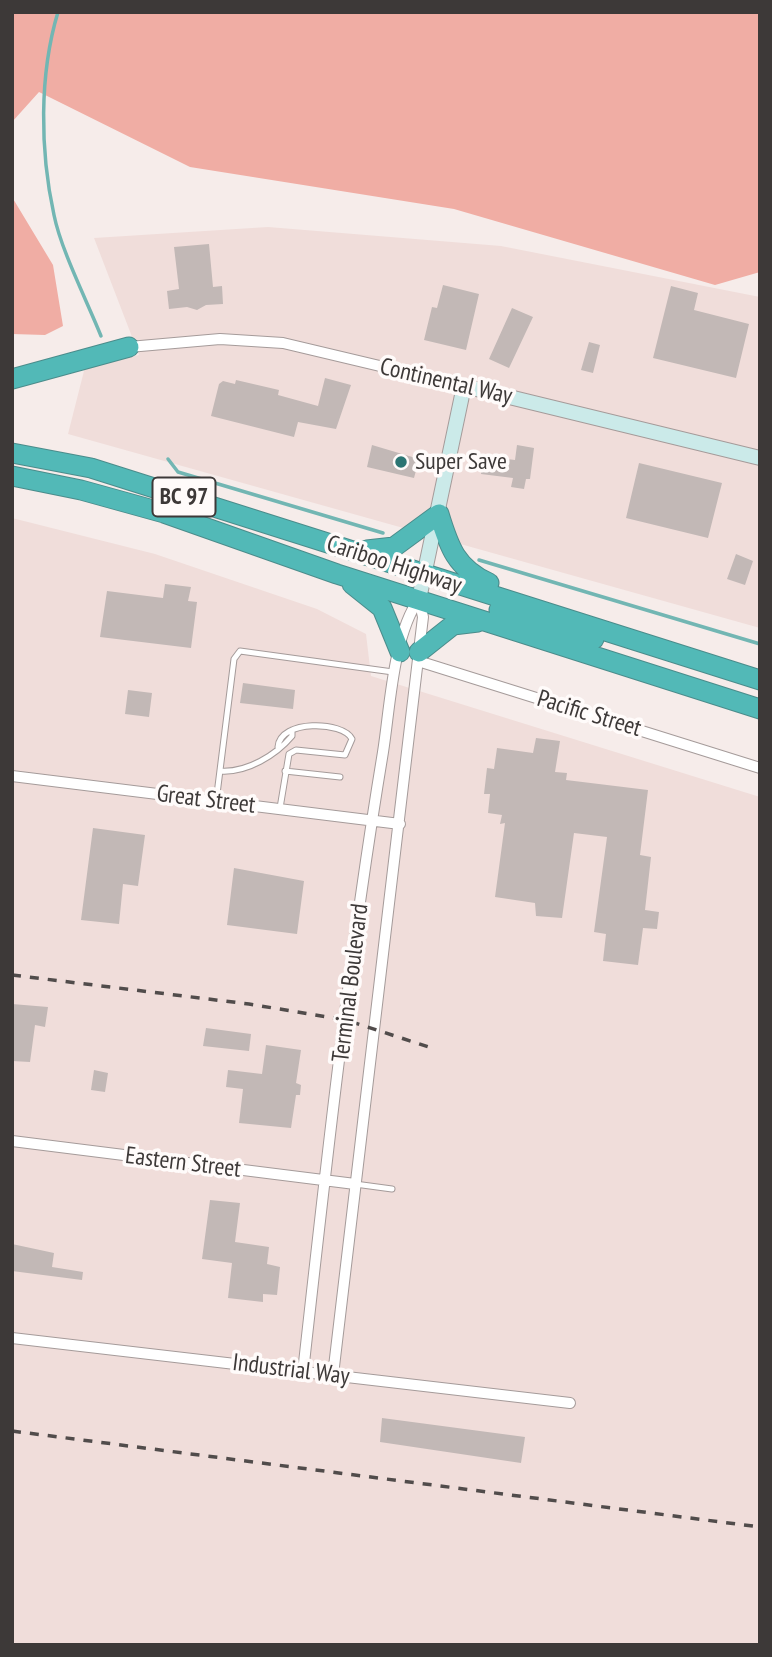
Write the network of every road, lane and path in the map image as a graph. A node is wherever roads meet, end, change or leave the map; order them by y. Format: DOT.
graph roads {
  1 [pos="129,347"];
  2 [pos="12,379"];
  3 [pos="464,387"];
  4 [pos="12,453"];
  5 [pos="760,458"];
  6 [pos="12,476"];
  7 [pos="164,513"];
  8 [pos="439,514"];
  9 [pos="354,550"];
  10 [pos="426,572"];
  11 [pos="337,573"];
  12 [pos="419,599"];
  13 [pos="573,619"];
  14 [pos="491,622"];
  15 [pos="678,652"];
  16 [pos="412,655"];
  17 [pos="396,672"];
  18 [pos="760,680"];
  19 [pos="760,709"];
  20 [pos="760,768"];
  21 [pos="220,771"];
  22 [pos="285,771"];
  23 [pos="12,776"];
  24 [pos="340,778"];
  25 [pos="216,802"];
  26 [pos="280,809"];
  27 [pos="372,820"];
  28 [pos="400,824"];
  29 [pos="12,1141"];
  30 [pos="326,1181"];
  31 [pos="355,1184"];
  32 [pos="392,1189"];
  33 [pos="12,1338"];
  34 [pos="303,1371"];
  35 [pos="333,1375"];
  36 [pos="570,1403"];
  1 -- 2 [label="highway"];
  1 -- 3 [label="street, Continental Way"];
  3 -- 5 [label="street, Continental Way"];
  3 -- 8 [label="street, Terminal Boulevard"];
  4 -- 9 [label="highway, Cariboo Highway / BC 97"];
  6 -- 7 [label="highway, Cariboo Highway / BC 97"];
  7 -- 10 [label="highway"];
  7 -- 11 [label="highway, Cariboo Highway / BC 97"];
  8 -- 9 [label="highway"];
  8 -- 10 [label="street, Terminal Boulevard"];
  8 -- 13 [label="highway"];
  9 -- 10 [label="highway, Cariboo Highway / BC 97"];
  10 -- 12 [label="street, Terminal Boulevard"];
  10 -- 13 [label="highway, Cariboo Highway / BC 97"];
  11 -- 12 [label="highway, Cariboo Highway / BC 97"];
  11 -- 16 [label="highway"];
  12 -- 14 [label="highway, Cariboo Highway / BC 97"];
  12 -- 15 [label="highway"];
  12 -- 16 [label="street, Terminal Boulevard"];
  12 -- 16 [label="street, Terminal Boulevard"];
  13 -- 15 [label="highway, Cariboo Highway / BC 97"];
  14 -- 16 [label="highway"];
  14 -- 19 [label="highway, Cariboo Highway / BC 97"];
  15 -- 18 [label="highway, Cariboo Highway / BC 97"];
  16 -- 17 [label="street, Terminal Boulevard"];
  16 -- 20 [label="street, Pacific Street"];
  16 -- 28 [label="street, Terminal Boulevard"];
  17 -- 21 [label="lane"];
  17 -- 27 [label="street, Terminal Boulevard"];
  21 -- 22 [label="lane"];
  21 -- 25 [label="lane"];
  22 -- 24 [label="lane"];
  22 -- 26 [label="lane"];
  23 -- 25 [label="street, Great Street"];
  25 -- 26 [label="street, Great Street"];
  26 -- 27 [label="street, Great Street"];
  27 -- 28 [label="street, Great Street"];
  27 -- 30 [label="street, Terminal Boulevard"];
  28 -- 31 [label="street, Terminal Boulevard"];
  29 -- 30 [label="street, Eastern Street"];
  30 -- 31 [label="street, Eastern Street"];
  30 -- 34 [label="street, Terminal Boulevard"];
  31 -- 32 [label="lane"];
  31 -- 35 [label="street, Terminal Boulevard"];
  33 -- 34 [label="street, Industrial Way"];
  34 -- 35 [label="street, Industrial Way"];
  35 -- 36 [label="street, Industrial Way"];
}
